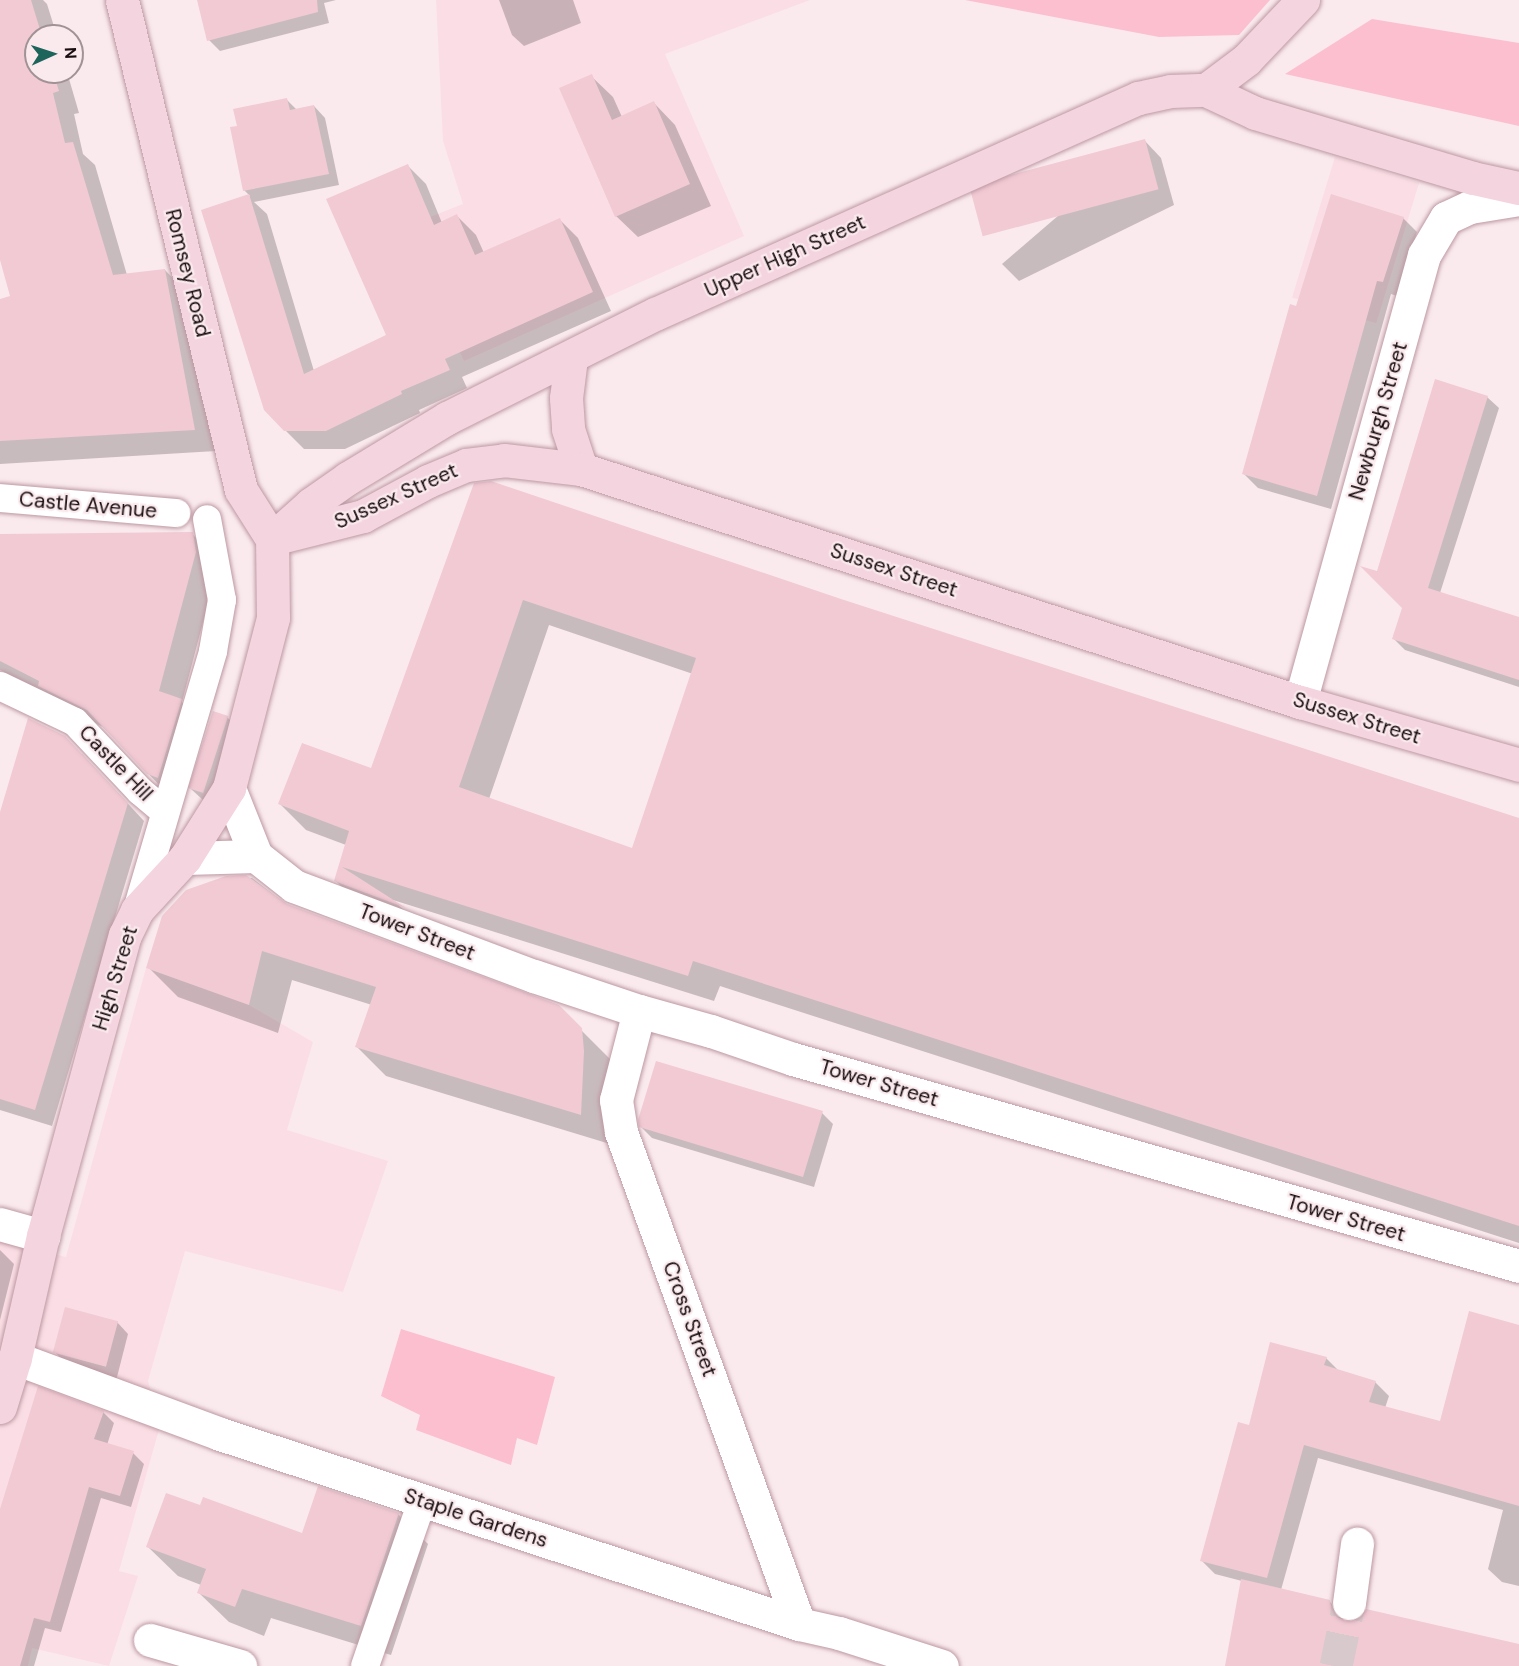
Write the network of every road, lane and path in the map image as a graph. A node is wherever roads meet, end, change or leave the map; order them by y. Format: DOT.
graph roads {
  1 [pos="122,0"];
  2 [pos="1303,0"];
  3 [pos="1206,90"];
  4 [pos="1519,188"];
  5 [pos="1519,199"];
  6 [pos="571,358"];
  7 [pos="581,469"];
  8 [pos="0,498"];
  9 [pos="176,513"];
  10 [pos="207,519"];
  11 [pos="272,539"];
  12 [pos="0,686"];
  13 [pos="1300,702"];
  14 [pos="1519,765"];
  15 [pos="229,788"];
  16 [pos="165,812"];
  17 [pos="256,856"];
  18 [pos="185,858"];
  19 [pos="137,910"];
  20 [pos="639,1011"];
  21 [pos="0,1224"];
  22 [pos="43,1236"];
  23 [pos="1519,1266"];
  24 [pos="15,1358"];
  25 [pos="0,1407"];
  26 [pos="422,1501"];
  27 [pos="1358,1544"];
  28 [pos="1349,1603"];
  29 [pos="799,1624"];
  30 [pos="150,1640"];
  31 [pos="240,1666"];
  32 [pos="365,1666"];
  33 [pos="942,1666"];
  1 -- 11 [label="main road, Romsey Road"];
  2 -- 3 [label="main road"];
  3 -- 4 [label="main road"];
  3 -- 6 [label="main road, Upper High Street"];
  5 -- 13 [label="street, Newburgh Street"];
  6 -- 7 [label="main road"];
  6 -- 11 [label="main road, Upper High Street"];
  7 -- 11 [label="main road, Sussex Street"];
  7 -- 13 [label="main road, Sussex Street"];
  8 -- 9 [label="street, Castle Avenue"];
  10 -- 16 [label="street"];
  11 -- 15 [label="main road, High Street"];
  12 -- 16 [label="street, Castle Hill"];
  13 -- 14 [label="main road, Sussex Street"];
  15 -- 17 [label="street"];
  15 -- 18 [label="main road, High Street"];
  16 -- 19 [label="street"];
  17 -- 18 [label="street"];
  17 -- 20 [label="street, Tower Street"];
  18 -- 19 [label="main road, High Street"];
  19 -- 22 [label="main road, High Street"];
  20 -- 23 [label="street, Tower Street"];
  20 -- 29 [label="street, Cross Street"];
  21 -- 22 [label="street"];
  22 -- 24 [label="main road, High Street"];
  24 -- 25 [label="main road, High Street"];
  24 -- 26 [label="street, Staple Gardens"];
  26 -- 29 [label="street, Staple Gardens"];
  26 -- 32 [label="street"];
  27 -- 28 [label="street"];
  29 -- 33 [label="street, Staple Gardens"];
  30 -- 31 [label="street"];
}
